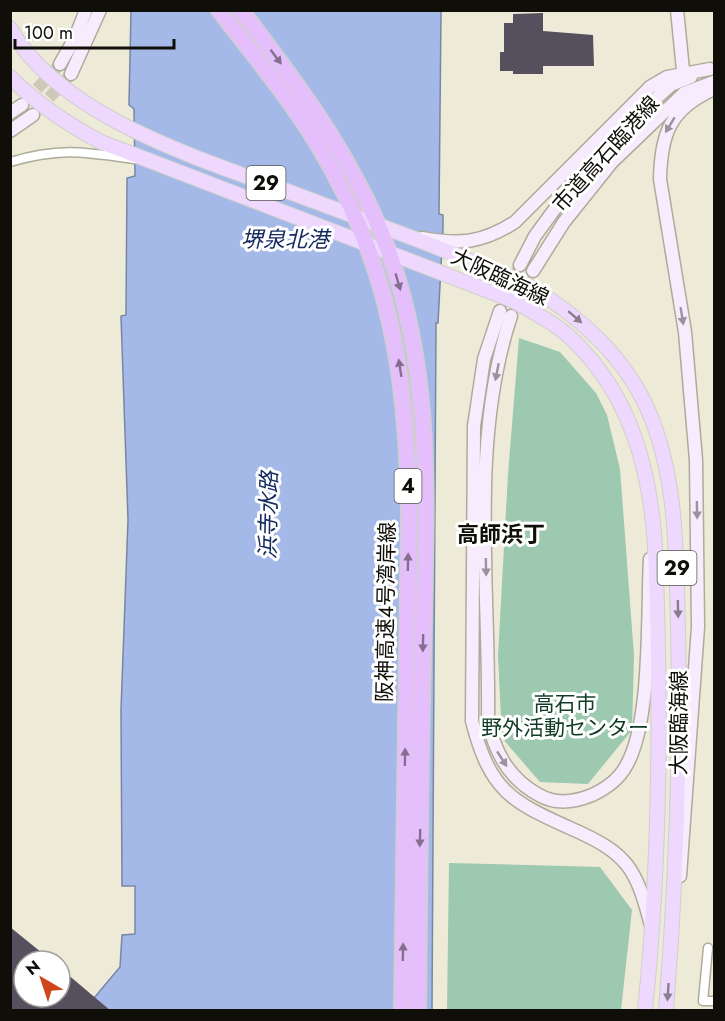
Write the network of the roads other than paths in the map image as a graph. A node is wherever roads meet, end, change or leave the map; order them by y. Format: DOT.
graph roads {
  1 [pos="86,10"];
  2 [pos="100,10"];
  3 [pos="219,10"];
  4 [pos="241,10"];
  5 [pos="677,10"];
  6 [pos="10,28"];
  7 [pos="60,64"];
  8 [pos="712,69"];
  9 [pos="71,74"];
  10 [pos="684,76"];
  11 [pos="10,77"];
  12 [pos="714,82"];
  13 [pos="714,89"];
  14 [pos="684,93"];
  15 [pos="22,105"];
  16 [pos="10,113"];
  17 [pos="33,115"];
  18 [pos="10,131"];
  19 [pos="132,157"];
  20 [pos="10,162"];
  21 [pos="429,242"];
  22 [pos="520,265"];
  23 [pos="533,271"];
  24 [pos="652,504"];
  25 [pos="653,932"];
  26 [pos="707,948"];
  27 [pos="670,965"];
  28 [pos="714,1001"];
  29 [pos="402,1011"];
  30 [pos="418,1011"];
  31 [pos="645,1011"];
  32 [pos="666,1011"];
  1 -- 7 [label="street"];
  2 -- 9 [label="street"];
  29 -- 3 [label="highway, 阪神高速4号湾岸線 / 4, one-way"];
  4 -- 30 [label="highway, 阪神高速4号湾岸線 / 4, one-way"];
  5 -- 10 [label="street"];
  6 -- 21 [label="main road, 大阪臨海線 / 29"];
  8 -- 10 [label="street"];
  10 -- 14 [label="street"];
  10 -- 21 [label="street"];
  10 -- 22 [label="street, 市道高石臨港線"];
  11 -- 19 [label="main road, 大阪臨海線 / 29"];
  12 -- 14 [label="street, 市道高石臨港線"];
  13 -- 27 [label="street, one-way"];
  14 -- 23 [label="street, 市道高石臨港線"];
  15 -- 16 [label="street"];
  17 -- 18 [label="street"];
  19 -- 20 [label="street"];
  19 -- 24 [label="main road, 大阪臨海線 / 29"];
  21 -- 27 [label="main road, 大阪臨海線 / 29, one-way"];
  24 -- 25 [label="main road, 大阪臨海線 / 29"];
  25 -- 24 [label="street, one-way"];
  25 -- 31 [label="main road, 大阪臨海線 / 29"];
  26 -- 28 [label="street"];
  27 -- 32 [label="main road, 大阪臨海線 / 29, one-way"];
}
